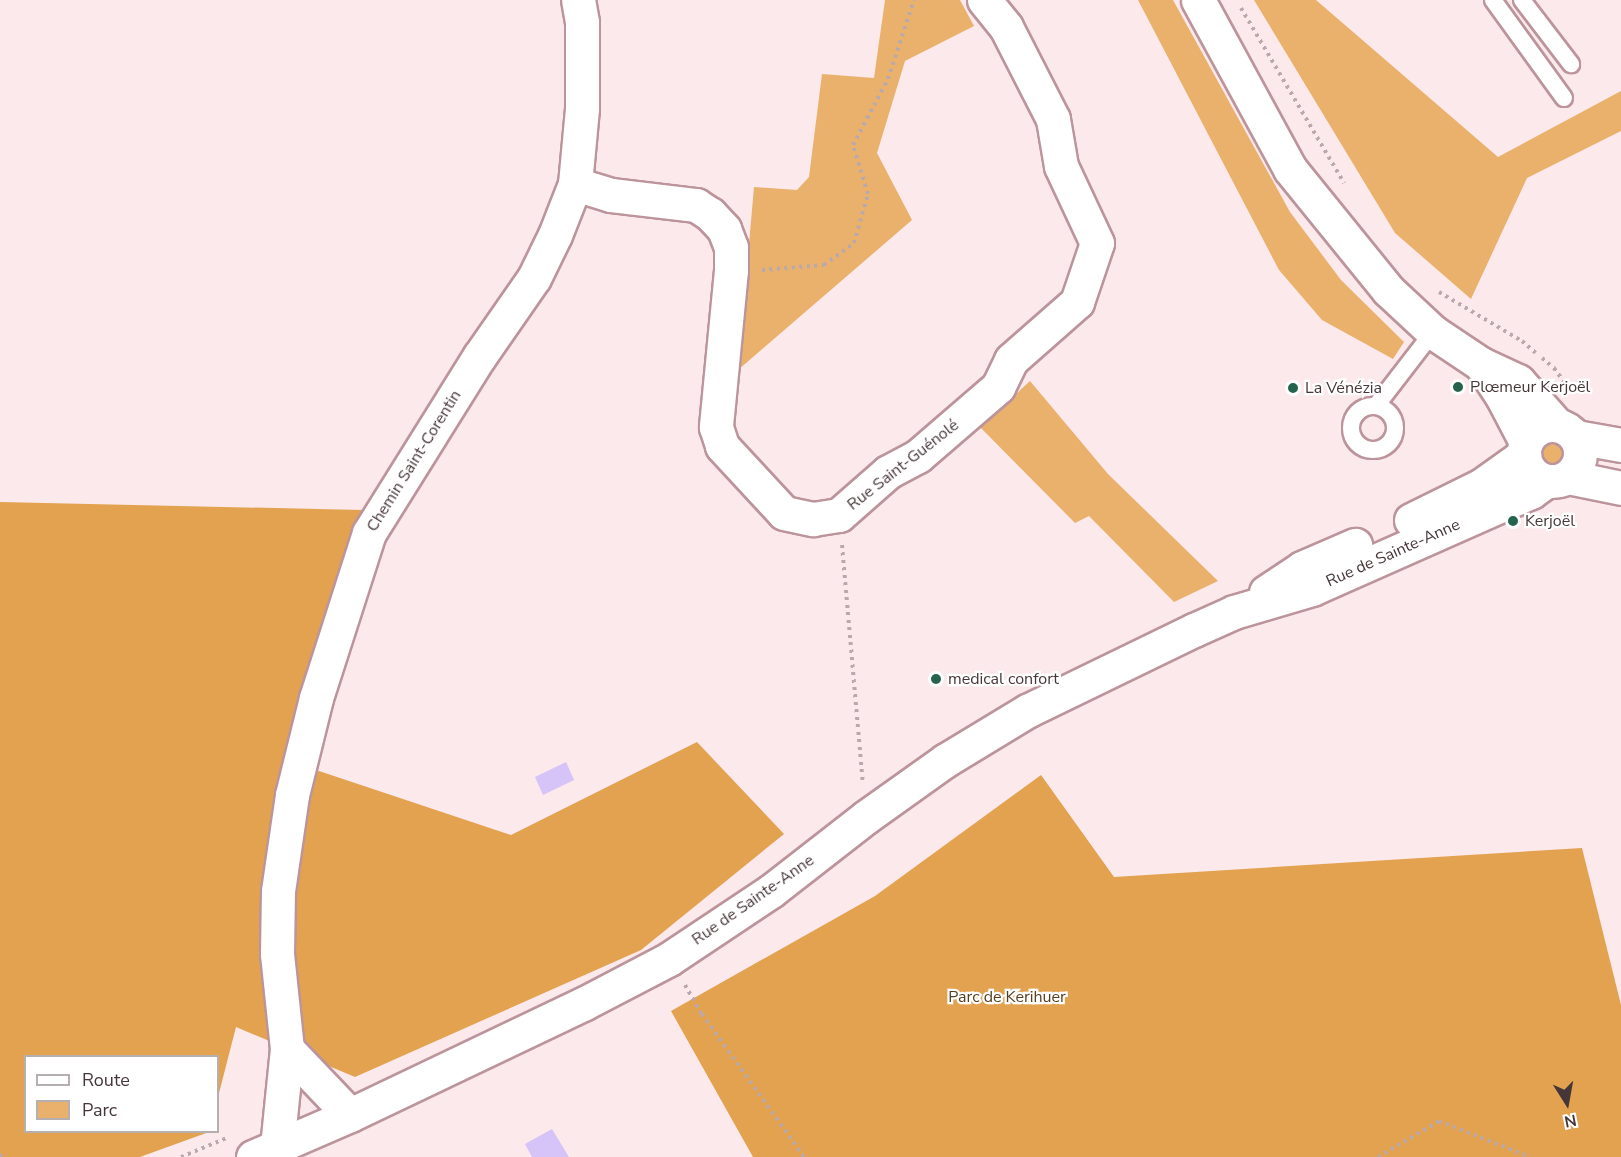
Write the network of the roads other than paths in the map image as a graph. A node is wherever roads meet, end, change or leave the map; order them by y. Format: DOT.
graph roads {
  1 [pos="578,0"];
  2 [pos="984,0"];
  3 [pos="1198,0"];
  4 [pos="1493,0"];
  5 [pos="1522,0"];
  6 [pos="1571,64"];
  7 [pos="1564,98"];
  8 [pos="575,184"];
  9 [pos="1433,332"];
  10 [pos="1481,364"];
  11 [pos="1377,406"];
  12 [pos="1567,431"];
  13 [pos="1621,445"];
  14 [pos="1525,448"];
  15 [pos="1557,479"];
  16 [pos="1621,488"];
  17 [pos="1234,612"];
  18 [pos="287,1049"];
  19 [pos="350,1115"];
  20 [pos="265,1152"];
  1 -- 8 [label="street, Chemin Saint-Corentin"];
  2 -- 8 [label="street, Rue Saint-Guénolé"];
  3 -- 9 [label="street"];
  4 -- 7 [label="lane"];
  5 -- 6 [label="lane"];
  8 -- 18 [label="street, Chemin Saint-Corentin"];
  9 -- 10 [label="street"];
  9 -- 11 [label="lane"];
  10 -- 12 [label="street"];
  10 -- 14 [label="street"];
  12 -- 13 [label="street"];
  12 -- 14 [label="street"];
  12 -- 15 [label="street"];
  14 -- 15 [label="street"];
  14 -- 17 [label="street, Rue de Sainte-Anne"];
  15 -- 16 [label="street"];
  15 -- 17 [label="street, Rue de Sainte-Anne"];
  17 -- 19 [label="street, Rue de Sainte-Anne"];
  18 -- 19 [label="street"];
  18 -- 20 [label="street, Chemin Saint-Corentin"];
  19 -- 20 [label="street, Rue de Sainte-Anne"];
}
